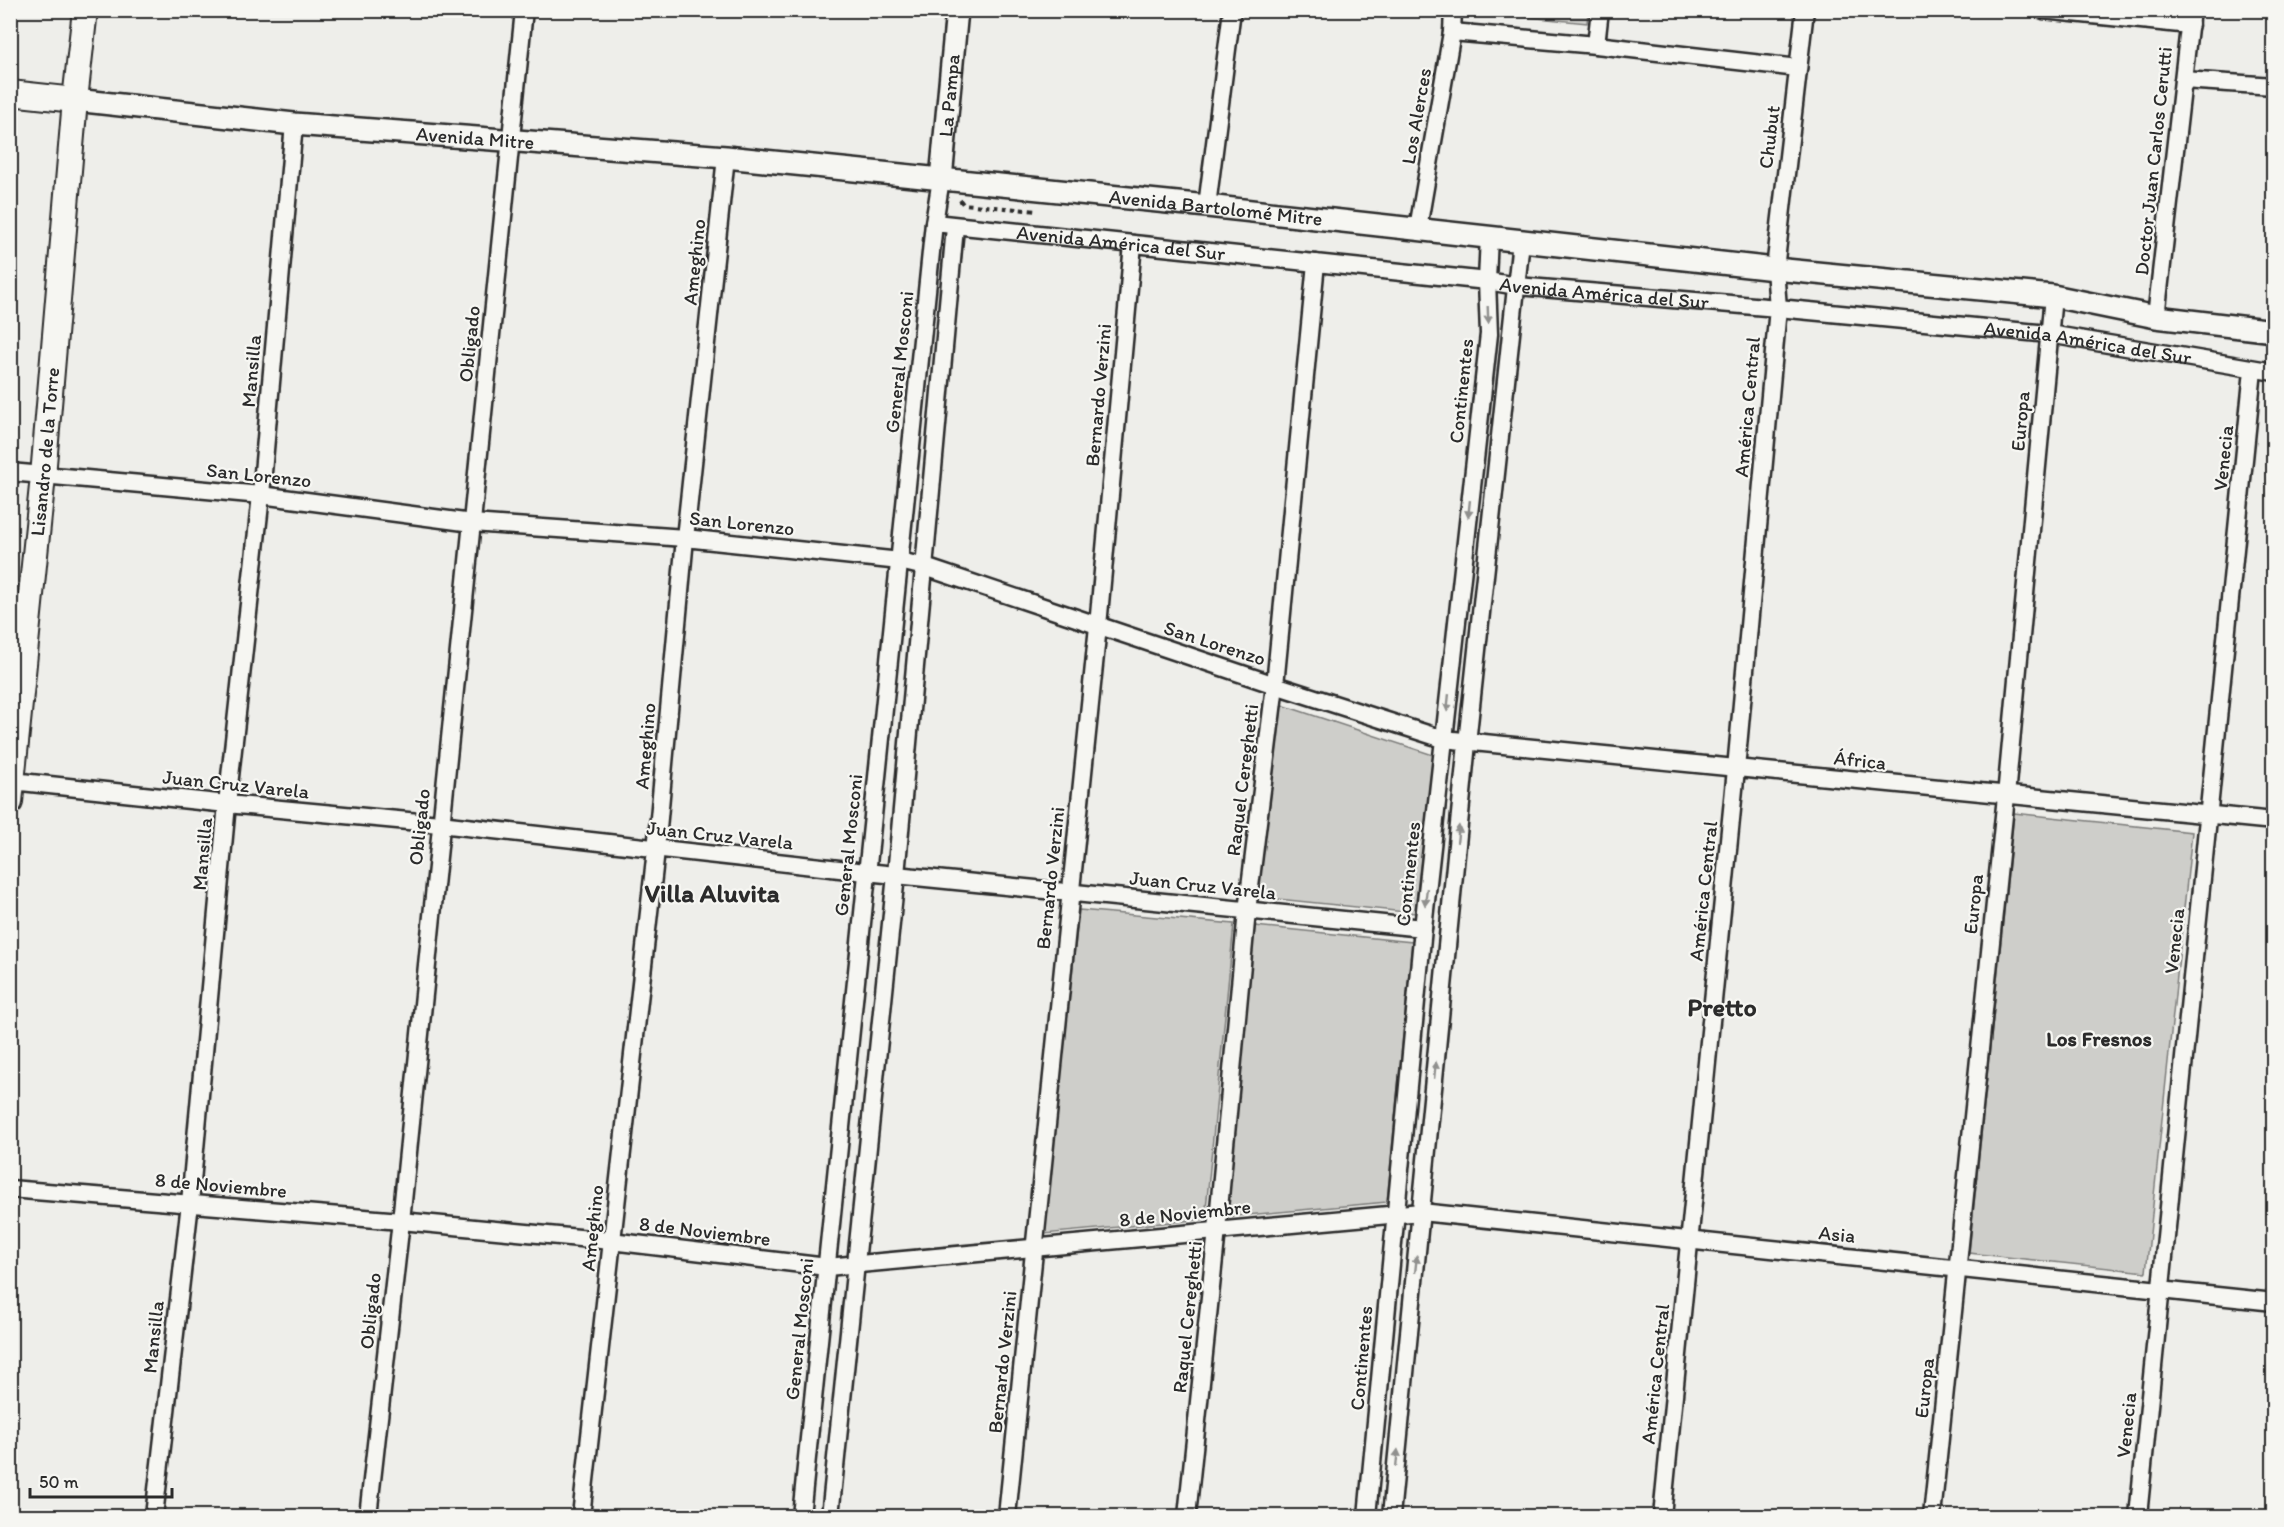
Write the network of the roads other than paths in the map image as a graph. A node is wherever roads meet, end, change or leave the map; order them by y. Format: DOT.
graph roads {
  1 [pos="85,10"];
  2 [pos="524,10"];
  3 [pos="957,10"];
  4 [pos="1232,10"];
  5 [pos="1453,10"];
  6 [pos="1600,10"];
  7 [pos="1805,10"];
  8 [pos="2043,10"];
  9 [pos="2191,18"];
  10 [pos="1452,32"];
  11 [pos="1596,45"];
  12 [pos="1798,68"];
  13 [pos="2182,80"];
  14 [pos="2274,86"];
  15 [pos="10,93"];
  16 [pos="75,100"];
  17 [pos="294,124"];
  18 [pos="510,142"];
  19 [pos="726,158"];
  20 [pos="941,179"];
  21 [pos="1207,206"];
  22 [pos="934,223"];
  23 [pos="955,226"];
  24 [pos="1418,228"];
  25 [pos="1489,236"];
  26 [pos="1521,241"];
  27 [pos="1133,244"];
  28 [pos="1316,263"];
  29 [pos="1775,269"];
  30 [pos="1487,281"];
  31 [pos="1517,286"];
  32 [pos="2053,296"];
  33 [pos="1778,308"];
  34 [pos="2156,316"];
  35 [pos="2274,331"];
  36 [pos="2049,334"];
  37 [pos="2253,370"];
  38 [pos="2274,372"];
  39 [pos="10,472"];
  40 [pos="43,476"];
  41 [pos="261,495"];
  42 [pos="472,523"];
  43 [pos="685,538"];
  44 [pos="900,561"];
  45 [pos="925,567"];
  46 [pos="1098,626"];
  47 [pos="1275,685"];
  48 [pos="1443,739"];
  49 [pos="1467,743"];
  50 [pos="1736,769"];
  51 [pos="11,792"];
  52 [pos="2006,796"];
  53 [pos="227,804"];
  54 [pos="2208,815"];
  55 [pos="2274,821"];
  56 [pos="440,824"];
  57 [pos="656,850"];
  58 [pos="866,872"];
  59 [pos="896,874"];
  60 [pos="1070,892"];
  61 [pos="1247,911"];
  62 [pos="1423,928"];
  63 [pos="10,1189"];
  64 [pos="190,1203"];
  65 [pos="1422,1212"];
  66 [pos="1395,1214"];
  67 [pos="401,1221"];
  68 [pos="1217,1230"];
  69 [pos="1689,1240"];
  70 [pos="611,1241"];
  71 [pos="1034,1249"];
  72 [pos="857,1265"];
  73 [pos="827,1267"];
  74 [pos="1957,1268"];
  75 [pos="2161,1290"];
  76 [pos="2274,1302"];
  77 [pos="154,1516"];
  78 [pos="368,1516"];
  79 [pos="581,1516"];
  80 [pos="801,1516"];
  81 [pos="830,1516"];
  82 [pos="1007,1516"];
  83 [pos="1187,1516"];
  84 [pos="1367,1516"];
  85 [pos="1391,1516"];
  86 [pos="1662,1516"];
  87 [pos="1932,1516"];
  88 [pos="2138,1516"];
  1 -- 16 [label="main road, Lisandro de la Torre"];
  2 -- 18 [label="street, Obligado"];
  3 -- 20 [label="street, La Pampa"];
  4 -- 21 [label="street"];
  5 -- 10 [label="street, Los Alerces"];
  6 -- 11 [label="street"];
  7 -- 12 [label="street, Chubut"];
  8 -- 9 [label="street"];
  9 -- 13 [label="street, Doctor Juan Carlos Cerutti"];
  10 -- 11 [label="street"];
  10 -- 24 [label="street, Los Alerces"];
  11 -- 12 [label="street"];
  12 -- 29 [label="street, Chubut"];
  13 -- 14 [label="street"];
  13 -- 34 [label="street, Doctor Juan Carlos Cerutti"];
  15 -- 16 [label="main road, Avenida Mitre"];
  16 -- 17 [label="street, Avenida Mitre"];
  16 -- 40 [label="main road, Lisandro de la Torre"];
  17 -- 18 [label="street, Avenida Mitre"];
  17 -- 41 [label="street, Mansilla"];
  18 -- 19 [label="street, Avenida Mitre"];
  18 -- 42 [label="street, Obligado"];
  19 -- 20 [label="street, Avenida Mitre"];
  19 -- 43 [label="street, Ameghino"];
  20 -- 21 [label="street, Avenida Bartolomé Mitre"];
  20 -- 22 [label="street, General Mosconi"];
  21 -- 24 [label="street, Avenida Bartolomé Mitre"];
  22 -- 23 [label="street, Avenida América del Sur"];
  22 -- 44 [label="street, General Mosconi"];
  23 -- 27 [label="street, Avenida América del Sur"];
  23 -- 45 [label="street"];
  24 -- 25 [label="street, Avenida Bartolomé Mitre"];
  25 -- 26 [label="street, Avenida América del Sur"];
  25 -- 30 [label="street, Continentes"];
  26 -- 29 [label="street, Avenida América del Sur"];
  26 -- 31 [label="street"];
  27 -- 28 [label="street, Avenida América del Sur"];
  27 -- 46 [label="street, Bernardo Verzini"];
  28 -- 30 [label="street, Avenida América del Sur"];
  28 -- 47 [label="street, Raquel Cereghetti"];
  29 -- 32 [label="street, Avenida América del Sur"];
  29 -- 33 [label="street, América Central"];
  30 -- 31 [label="street, Avenida América del Sur"];
  30 -- 48 [label="street, Continentes, one-way"];
  31 -- 33 [label="street, Avenida América del Sur"];
  31 -- 49 [label="street"];
  32 -- 34 [label="street, Avenida América del Sur"];
  32 -- 36 [label="street, Europa"];
  33 -- 36 [label="street, Avenida América del Sur"];
  33 -- 50 [label="street, América Central"];
  34 -- 35 [label="street, Avenida América del Sur"];
  36 -- 37 [label="street, Avenida América del Sur"];
  36 -- 52 [label="street, Europa"];
  37 -- 38 [label="street, Avenida América del Sur"];
  37 -- 54 [label="street, Venecia"];
  39 -- 40 [label="street, San Lorenzo"];
  40 -- 41 [label="street, San Lorenzo"];
  40 -- 51 [label="main road, Lisandro de la Torre"];
  41 -- 42 [label="street, San Lorenzo"];
  41 -- 53 [label="street, Mansilla"];
  42 -- 43 [label="street, San Lorenzo"];
  42 -- 56 [label="street, Obligado"];
  43 -- 44 [label="street, San Lorenzo"];
  43 -- 57 [label="street, Ameghino"];
  44 -- 45 [label="street, San Lorenzo"];
  44 -- 58 [label="street, General Mosconi"];
  45 -- 46 [label="street, San Lorenzo"];
  45 -- 59 [label="street"];
  46 -- 47 [label="street, San Lorenzo"];
  46 -- 60 [label="street, Bernardo Verzini"];
  47 -- 48 [label="street, San Lorenzo"];
  47 -- 61 [label="street, Raquel Cereghetti"];
  48 -- 49 [label="street, África"];
  48 -- 62 [label="street, Continentes, one-way"];
  49 -- 50 [label="street, África"];
  65 -- 49 [label="street, one-way"];
  50 -- 52 [label="street, África"];
  50 -- 69 [label="street, América Central"];
  51 -- 53 [label="street, Juan Cruz Varela"];
  52 -- 54 [label="street, África"];
  52 -- 74 [label="street, Europa"];
  53 -- 56 [label="street, Juan Cruz Varela"];
  53 -- 64 [label="street, Mansilla"];
  54 -- 55 [label="street, África"];
  54 -- 75 [label="street, Venecia"];
  56 -- 57 [label="street, Juan Cruz Varela"];
  56 -- 67 [label="street, Obligado"];
  57 -- 58 [label="street, Juan Cruz Varela"];
  57 -- 70 [label="street, Ameghino"];
  58 -- 59 [label="street, Juan Cruz Varela"];
  58 -- 73 [label="street, General Mosconi"];
  59 -- 60 [label="street, Juan Cruz Varela"];
  59 -- 72 [label="street"];
  60 -- 61 [label="street, Juan Cruz Varela"];
  60 -- 71 [label="street, Bernardo Verzini"];
  61 -- 62 [label="street, Juan Cruz Varela"];
  61 -- 68 [label="street, Raquel Cereghetti"];
  62 -- 66 [label="street, Continentes"];
  63 -- 64 [label="street, 8 de Noviembre"];
  64 -- 67 [label="street, 8 de Noviembre"];
  64 -- 77 [label="street, Mansilla"];
  65 -- 66 [label="street, Asia"];
  65 -- 69 [label="street, Asia"];
  85 -- 65 [label="street, one-way"];
  66 -- 68 [label="street, 8 de Noviembre"];
  66 -- 84 [label="street, Continentes"];
  67 -- 70 [label="street, 8 de Noviembre"];
  67 -- 78 [label="street, Obligado"];
  68 -- 71 [label="street, 8 de Noviembre"];
  68 -- 83 [label="street, Raquel Cereghetti"];
  69 -- 74 [label="street, Asia"];
  69 -- 86 [label="street, América Central"];
  70 -- 73 [label="street, 8 de Noviembre"];
  70 -- 79 [label="street, Ameghino"];
  71 -- 72 [label="street, 8 de Noviembre"];
  71 -- 82 [label="street, Bernardo Verzini"];
  72 -- 73 [label="street, 8 de Noviembre"];
  72 -- 81 [label="street"];
  73 -- 80 [label="street, General Mosconi"];
  74 -- 75 [label="street, Asia"];
  74 -- 87 [label="street, Europa"];
  75 -- 76 [label="street, Asia"];
  75 -- 88 [label="street, Venecia"];
}
